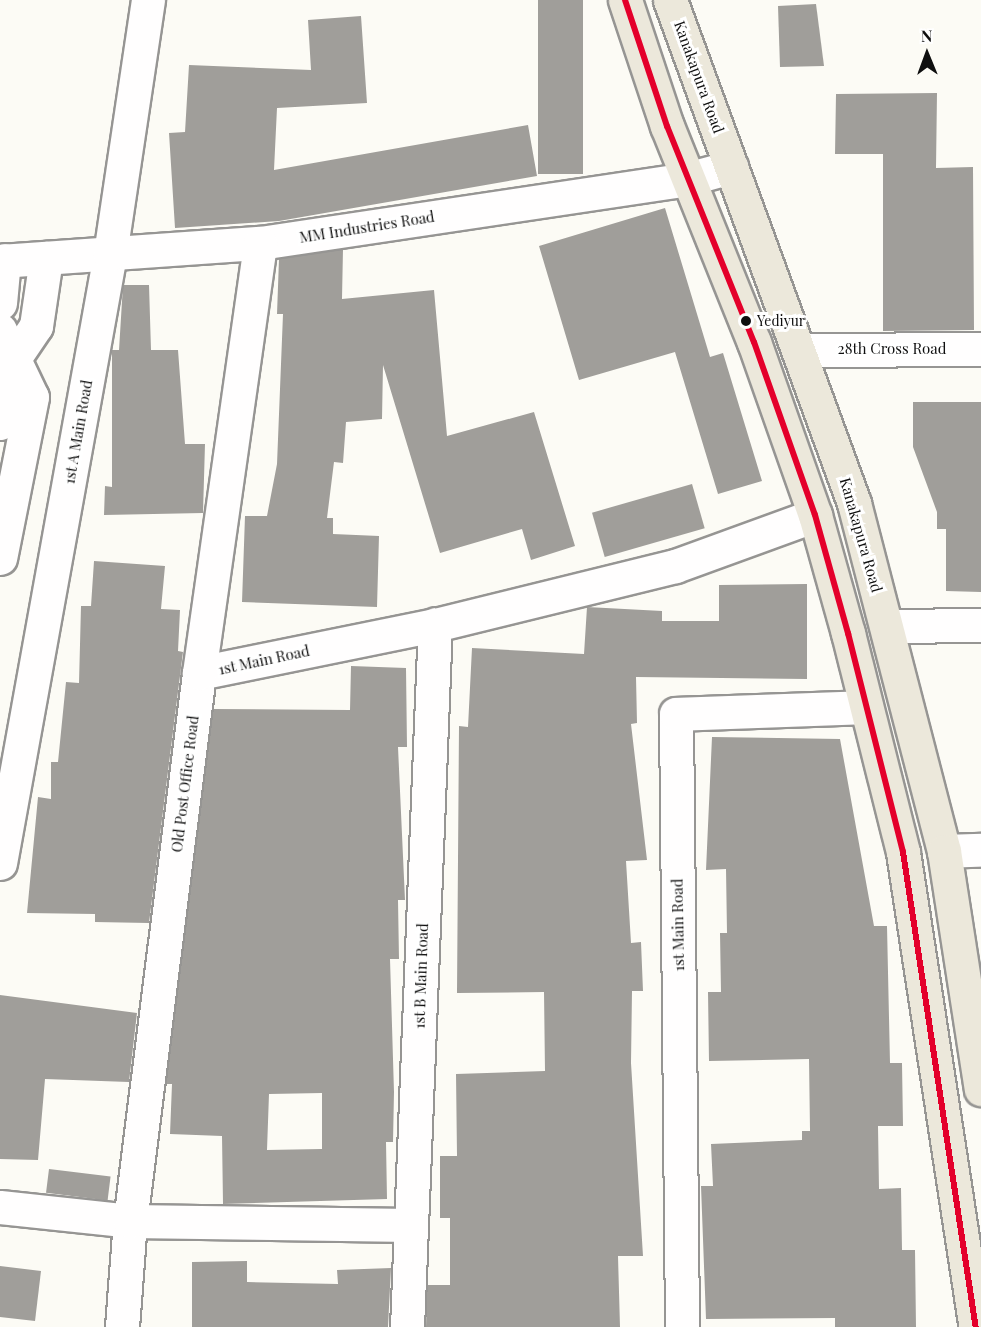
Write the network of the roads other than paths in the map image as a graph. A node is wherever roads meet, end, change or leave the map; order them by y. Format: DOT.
graph roads {
  1 [pos="148,0"];
  2 [pos="625,0"];
  3 [pos="670,0"];
  4 [pos="731,167"];
  5 [pos="687,179"];
  6 [pos="260,243"];
  7 [pos="110,254"];
  8 [pos="46,258"];
  9 [pos="2,260"];
  10 [pos="0,303"];
  11 [pos="0,330"];
  12 [pos="981,349"];
  13 [pos="802,350"];
  14 [pos="6,359"];
  15 [pos="0,423"];
  16 [pos="815,515"];
  17 [pos="0,558"];
  18 [pos="435,625"];
  19 [pos="981,625"];
  20 [pos="887,626"];
  21 [pos="199,673"];
  22 [pos="866,707"];
  23 [pos="981,850"];
  24 [pos="944,851"];
  25 [pos="0,863"];
  26 [pos="981,1089"];
  27 [pos="0,1207"];
  28 [pos="130,1221"];
  29 [pos="411,1225"];
  30 [pos="122,1327"];
  31 [pos="407,1327"];
  32 [pos="682,1327"];
  33 [pos="976,1327"];
  1 -- 7 [label="street, 1st A Main Road"];
  2 -- 5 [label="main road"];
  3 -- 4 [label="main road, Kanakapura Road"];
  4 -- 5 [label="street, MM Industries Road"];
  4 -- 13 [label="main road, Kanakapura Road"];
  5 -- 6 [label="street, MM Industries Road"];
  5 -- 16 [label="main road"];
  6 -- 7 [label="street, MM Industries Road"];
  6 -- 21 [label="street, Old Post Office Road"];
  7 -- 8 [label="street, MM Industries Road"];
  7 -- 25 [label="street, 1st A Main Road"];
  8 -- 9 [label="street, MM Industries Road"];
  8 -- 14 [label="street"];
  9 -- 10 [label="street"];
  11 -- 14 [label="street"];
  12 -- 13 [label="street, 28th Cross Road"];
  13 -- 20 [label="main road, Kanakapura Road"];
  14 -- 15 [label="street"];
  14 -- 17 [label="street"];
  16 -- 18 [label="street, 1st Main Road"];
  16 -- 22 [label="main road"];
  18 -- 21 [label="street, 1st Main Road"];
  18 -- 29 [label="street, 1st B Main Road"];
  19 -- 20 [label="street"];
  20 -- 24 [label="main road, Kanakapura Road"];
  21 -- 28 [label="street, Old Post Office Road"];
  22 -- 32 [label="street, 1st Main Road"];
  22 -- 33 [label="main road"];
  23 -- 24 [label="street"];
  24 -- 26 [label="main road, Kanakapura Road"];
  27 -- 28 [label="street"];
  28 -- 29 [label="street"];
  28 -- 30 [label="street, Old Post Office Road"];
  29 -- 31 [label="street, 1st B Main Road"];
}
